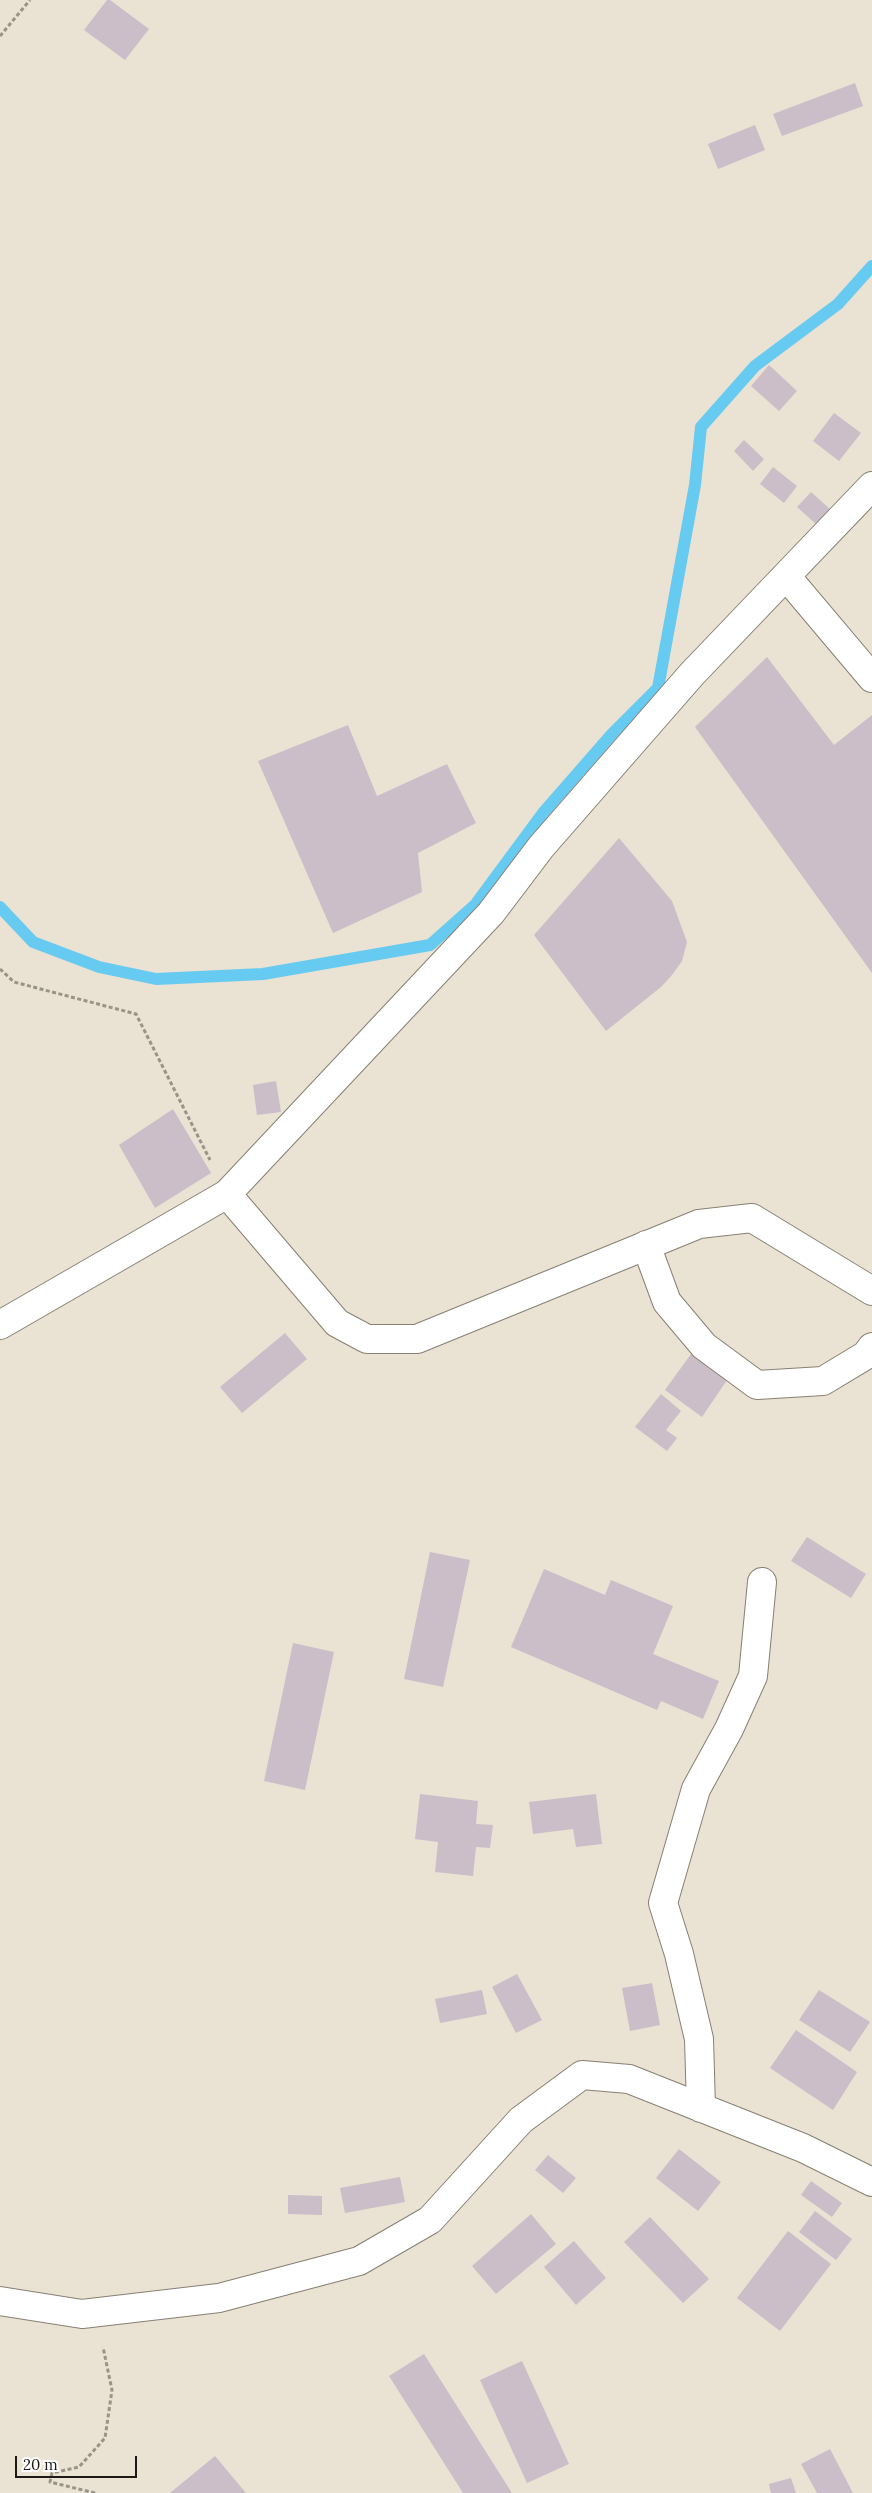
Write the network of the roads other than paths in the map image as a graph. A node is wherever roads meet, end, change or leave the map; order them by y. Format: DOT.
graph roads {
  1 [pos="872,486"];
  2 [pos="786,576"];
  3 [pos="872,678"];
  4 [pos="227,1194"];
  5 [pos="646,1245"];
  6 [pos="872,1291"];
  7 [pos="0,1325"];
  8 [pos="872,1347"];
  9 [pos="762,1582"];
  10 [pos="701,2108"];
  11 [pos="872,2182"];
  12 [pos="0,2301"];
  1 -- 2 [label="street"];
  2 -- 3 [label="street"];
  2 -- 4 [label="street"];
  4 -- 5 [label="street"];
  4 -- 7 [label="street"];
  5 -- 6 [label="street"];
  5 -- 8 [label="street"];
  9 -- 10 [label="street"];
  10 -- 11 [label="street"];
  10 -- 12 [label="street"];
}
